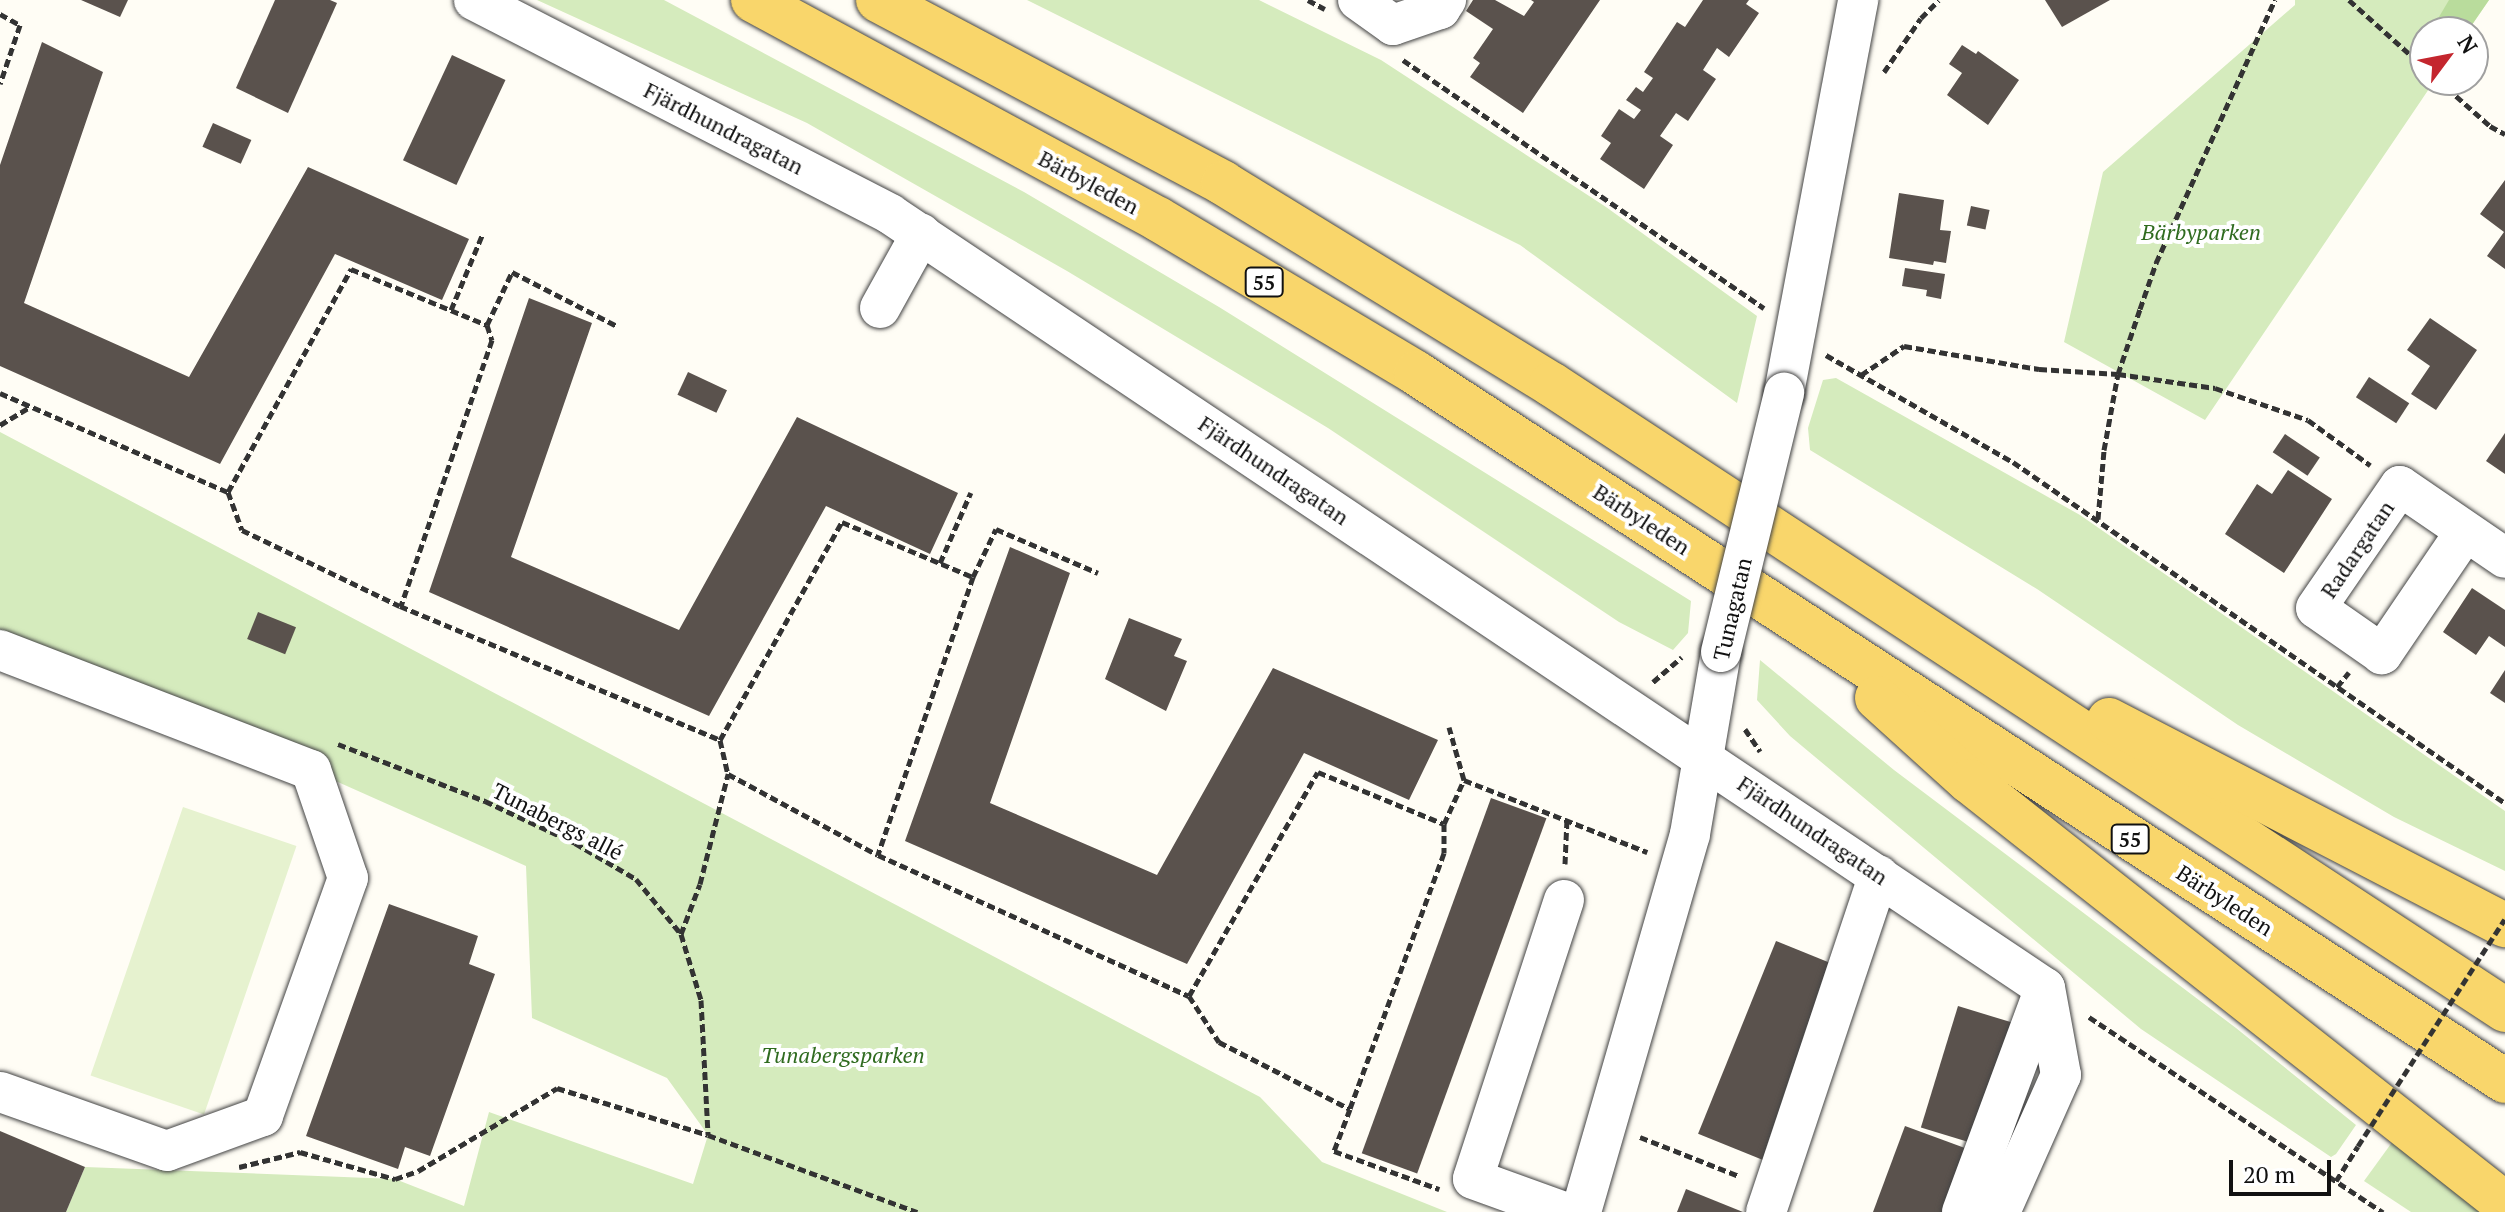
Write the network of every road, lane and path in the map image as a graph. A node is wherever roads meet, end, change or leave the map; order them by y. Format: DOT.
graph roads {
  1 [pos="474,0"];
  2 [pos="753,0"];
  3 [pos="878,0"];
  4 [pos="1308,0"];
  5 [pos="1446,0"];
  6 [pos="1858,0"];
  7 [pos="1939,0"];
  8 [pos="2275,0"];
  9 [pos="2349,0"];
  10 [pos="1348,8"];
  11 [pos="0,14"];
  12 [pos="1390,51"];
  13 [pos="2409,54"];
  14 [pos="0,84"];
  15 [pos="1881,87"];
  16 [pos="2456,96"];
  17 [pos="2505,134"];
  18 [pos="483,233"];
  19 [pos="921,234"];
  20 [pos="880,308"];
  21 [pos="451,310"];
  22 [pos="487,325"];
  23 [pos="617,326"];
  24 [pos="1816,342"];
  25 [pos="2118,374"];
  26 [pos="1861,375"];
  27 [pos="0,393"];
  28 [pos="31,407"];
  29 [pos="0,425"];
  30 [pos="2400,486"];
  31 [pos="228,492"];
  32 [pos="971,492"];
  33 [pos="2098,519"];
  34 [pos="2465,532"];
  35 [pos="2505,558"];
  36 [pos="940,563"];
  37 [pos="1098,573"];
  38 [pos="973,577"];
  39 [pos="1759,593"];
  40 [pos="400,606"];
  41 [pos="1902,613"];
  42 [pos="1706,649"];
  43 [pos="0,650"];
  44 [pos="1639,713"];
  45 [pos="1449,727"];
  46 [pos="323,738"];
  47 [pos="720,740"];
  48 [pos="1704,756"];
  49 [pos="728,774"];
  50 [pos="1464,780"];
  51 [pos="2505,803"];
  52 [pos="1567,818"];
  53 [pos="1444,824"];
  54 [pos="1652,837"];
  55 [pos="1647,852"];
  56 [pos="878,855"];
  57 [pos="1643,866"];
  58 [pos="1879,875"];
  59 [pos="1564,900"];
  60 [pos="2505,919"];
  61 [pos="2505,925"];
  62 [pos="681,934"];
  63 [pos="2045,988"];
  64 [pos="1189,996"];
  65 [pos="2505,1010"];
  66 [pos="2505,1081"];
  67 [pos="0,1092"];
  68 [pos="1350,1109"];
  69 [pos="1632,1134"];
  70 [pos="708,1135"];
  71 [pos="234,1169"];
  72 [pos="1473,1179"];
  73 [pos="2336,1181"];
  74 [pos="1770,1201"];
  75 [pos="2505,1204"];
  76 [pos="917,1212"];
  77 [pos="1564,1212"];
  78 [pos="1581,1212"];
  79 [pos="1962,1212"];
  80 [pos="2000,1212"];
  81 [pos="2383,1212"];
  1 -- 19 [label="street, Fjärdhundragatan"];
  2 -- 39 [label="main road, Bärbyleden / 55"];
  3 -- 41 [label="main road"];
  4 -- 10 [label="path"];
  5 -- 10 [label="street"];
  6 -- 24 [label="street, Tunagatan"];
  7 -- 15 [label="path"];
  8 -- 25 [label="path"];
  9 -- 13 [label="path"];
  11 -- 14 [label="path"];
  12 -- 24 [label="path"];
  16 -- 17 [label="path"];
  18 -- 21 [label="path"];
  19 -- 20 [label="street"];
  19 -- 44 [label="street, Fjärdhundragatan"];
  21 -- 22 [label="path"];
  21 -- 31 [label="path"];
  22 -- 23 [label="path"];
  22 -- 40 [label="path"];
  24 -- 26 [label="path"];
  24 -- 42 [label="street, Tunagatan, bridge"];
  25 -- 26 [label="path"];
  25 -- 30 [label="path"];
  25 -- 33 [label="path"];
  26 -- 33 [label="path"];
  27 -- 28 [label="path"];
  28 -- 29 [label="path"];
  28 -- 31 [label="path"];
  30 -- 34 [label="street, Radargatan"];
  30 -- 34 [label="street, Radargatan"];
  31 -- 40 [label="path"];
  32 -- 36 [label="path"];
  33 -- 51 [label="path"];
  34 -- 35 [label="street, Radargatan"];
  36 -- 38 [label="path"];
  36 -- 47 [label="path"];
  37 -- 38 [label="path"];
  38 -- 56 [label="path"];
  39 -- 66 [label="main road, Bärbyleden / 55"];
  39 -- 75 [label="main road"];
  40 -- 47 [label="path"];
  41 -- 61 [label="main road"];
  41 -- 65 [label="main road"];
  42 -- 44 [label="path"];
  42 -- 48 [label="street, Tunagatan"];
  43 -- 67 [label="street"];
  44 -- 48 [label="street, Fjärdhundragatan"];
  45 -- 50 [label="path"];
  46 -- 62 [label="path, Tunabergs allé"];
  47 -- 49 [label="path"];
  48 -- 58 [label="street, Fjärdhundragatan"];
  48 -- 78 [label="street, Tunagatan"];
  49 -- 56 [label="path"];
  49 -- 62 [label="path"];
  50 -- 52 [label="path"];
  50 -- 53 [label="path"];
  52 -- 55 [label="path"];
  52 -- 59 [label="path"];
  53 -- 64 [label="path"];
  53 -- 68 [label="path"];
  54 -- 55 [label="path"];
  55 -- 57 [label="path"];
  56 -- 64 [label="path"];
  58 -- 63 [label="street, Fjärdhundragatan"];
  58 -- 74 [label="street"];
  59 -- 72 [label="street"];
  60 -- 73 [label="path, bridge"];
  62 -- 70 [label="path, Tunabergs allé"];
  63 -- 73 [label="path"];
  63 -- 79 [label="street"];
  63 -- 80 [label="street"];
  64 -- 68 [label="path"];
  68 -- 72 [label="path"];
  69 -- 74 [label="path"];
  70 -- 71 [label="path"];
  70 -- 76 [label="path"];
  72 -- 77 [label="street"];
  73 -- 81 [label="path"];
}
